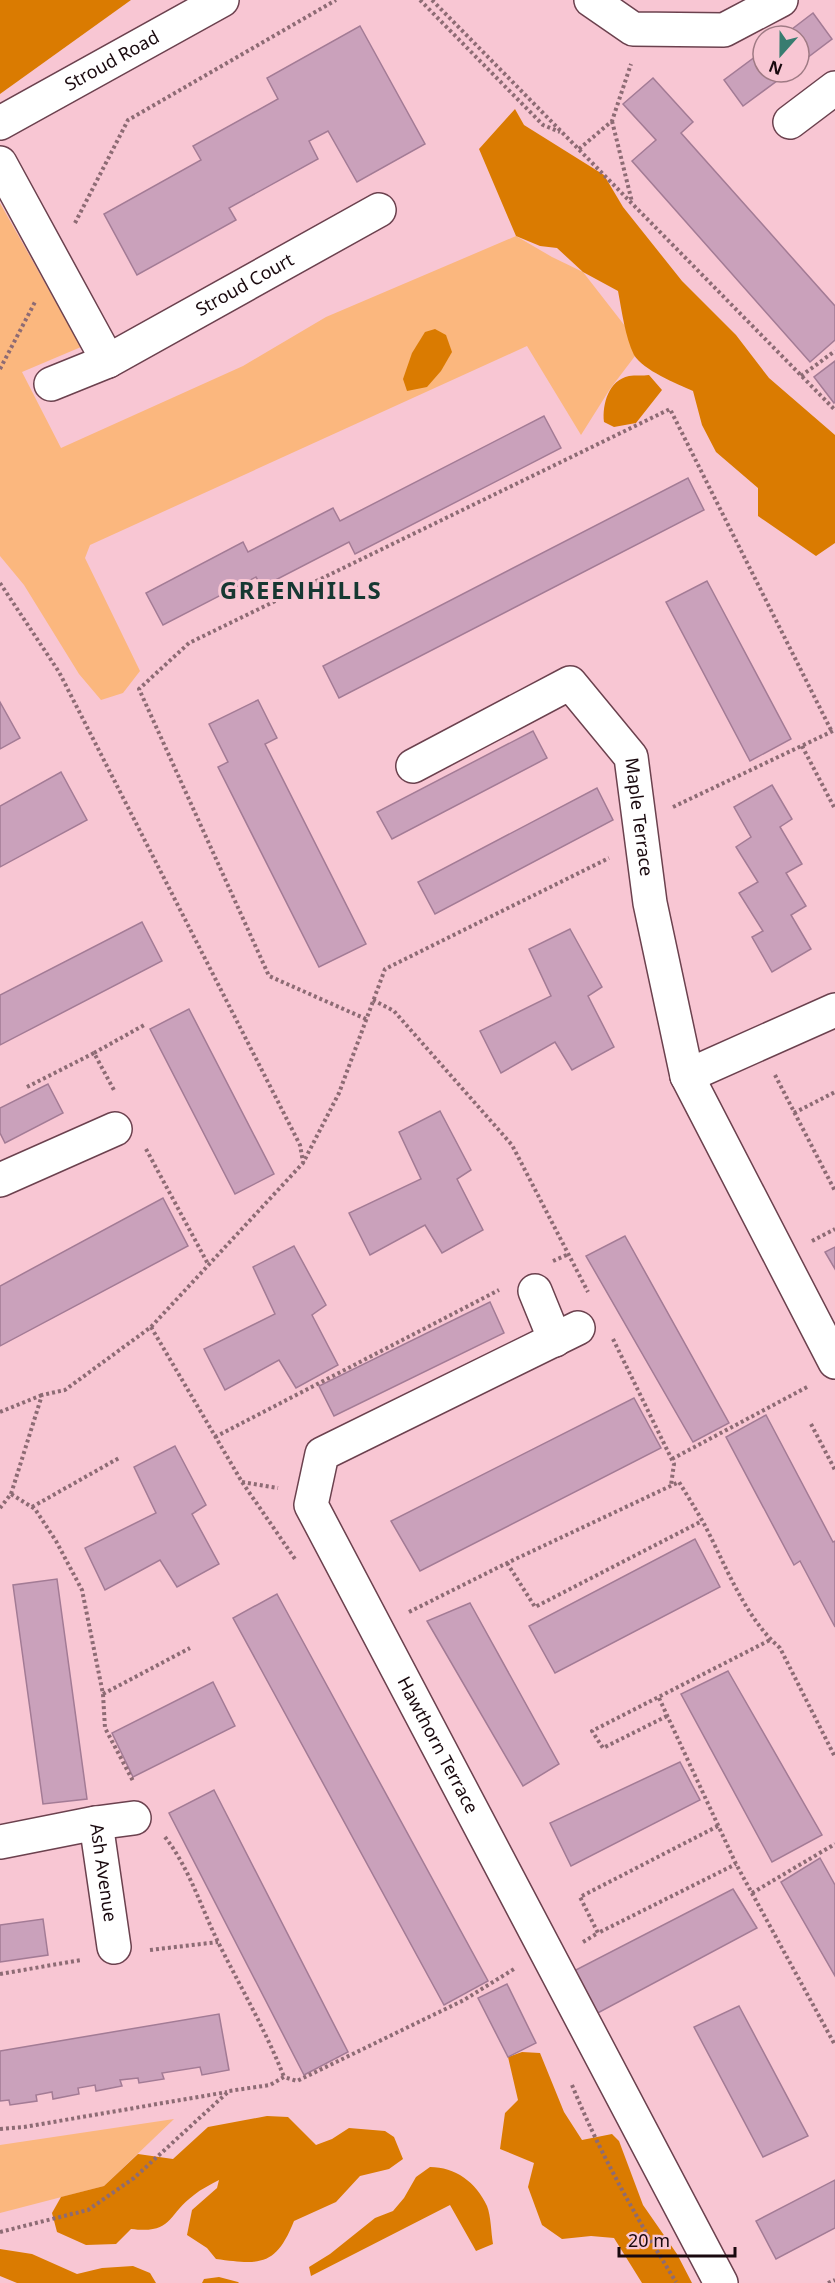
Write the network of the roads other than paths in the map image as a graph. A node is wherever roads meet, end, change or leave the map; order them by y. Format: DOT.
graph roads {
  1 [pos="222,0"];
  2 [pos="591,0"];
  3 [pos="781,0"];
  4 [pos="835,88"];
  5 [pos="790,122"];
  6 [pos="0,123"];
  7 [pos="0,163"];
  8 [pos="379,210"];
  9 [pos="108,361"];
  10 [pos="51,384"];
  11 [pos="413,766"];
  12 [pos="835,1010"];
  13 [pos="687,1076"];
  14 [pos="115,1129"];
  15 [pos="0,1180"];
  16 [pos="529,1280"];
  17 [pos="825,1372"];
  18 [pos="134,1818"];
  19 [pos="96,1823"];
  20 [pos="0,1842"];
  21 [pos="114,1947"];
  22 [pos="721,2283"];
  1 -- 6 [label="street, Stroud Road"];
  2 -- 3 [label="street"];
  4 -- 5 [label="street"];
  7 -- 9 [label="street"];
  8 -- 9 [label="street, Stroud Court"];
  9 -- 10 [label="street, Stroud Court"];
  11 -- 13 [label="street, Maple Terrace"];
  12 -- 13 [label="street"];
  13 -- 17 [label="street, Maple Terrace"];
  14 -- 15 [label="street"];
  16 -- 22 [label="street, Hawthorn Terrace"];
  18 -- 19 [label="street"];
  19 -- 20 [label="street, Ash Avenue"];
  19 -- 21 [label="street, Ash Avenue"];
}
